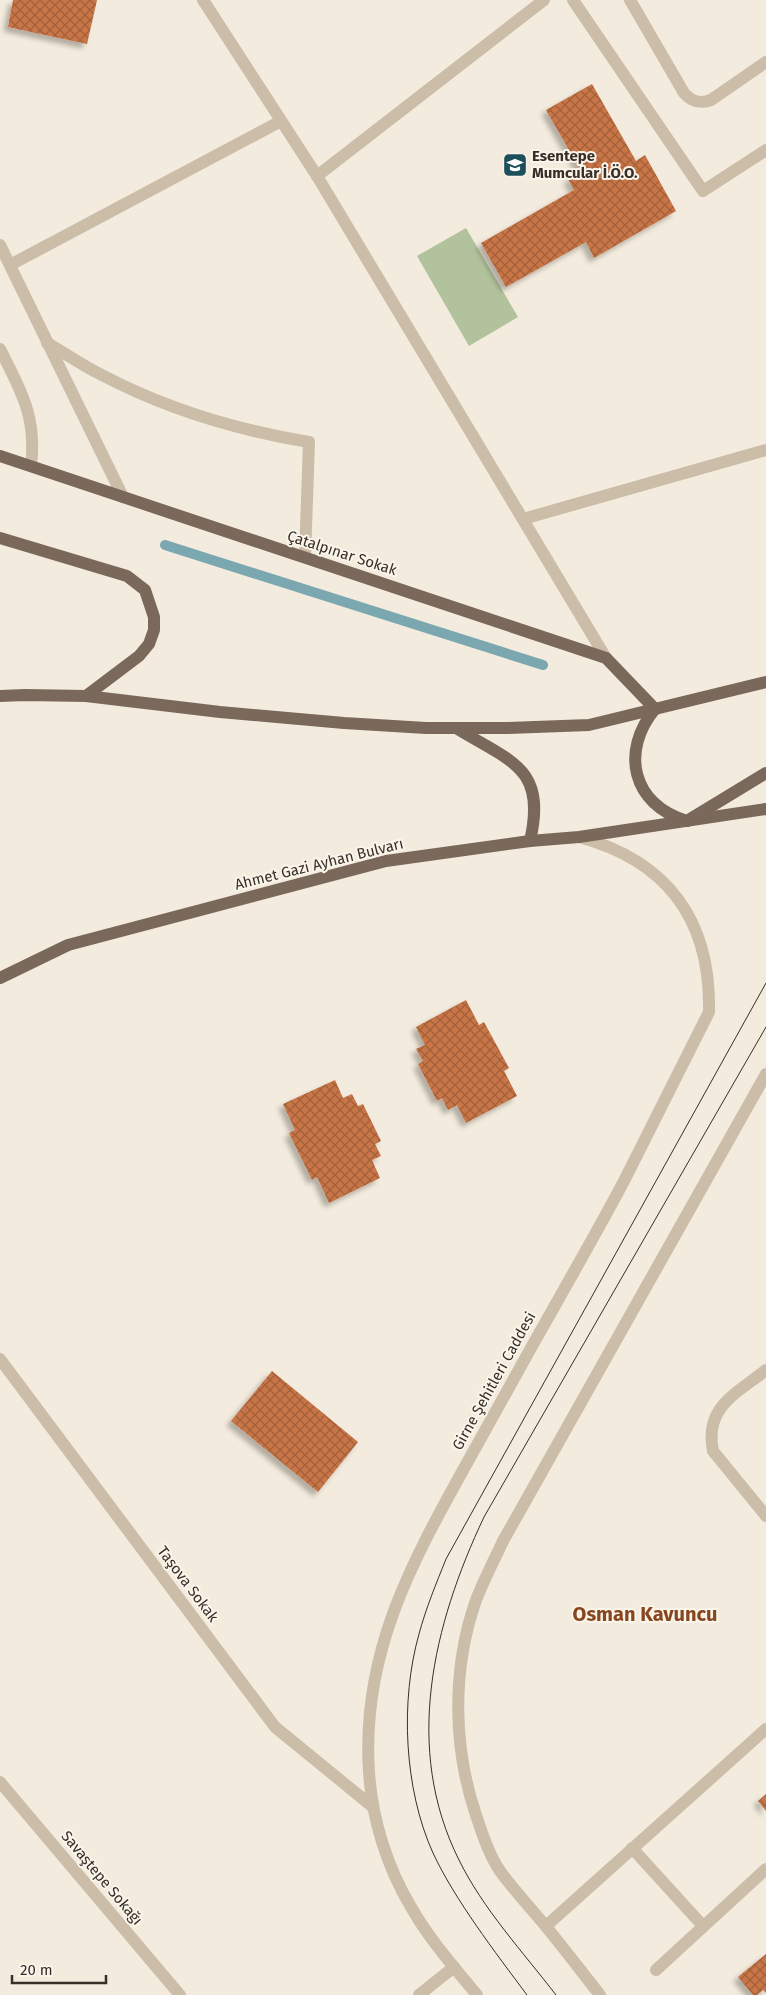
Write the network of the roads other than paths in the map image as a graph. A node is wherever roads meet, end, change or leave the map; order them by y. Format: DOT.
graph roads {
  1 [pos="203,0"];
  2 [pos="544,0"];
  3 [pos="572,0"];
  4 [pos="630,0"];
  5 [pos="766,62"];
  6 [pos="281,121"];
  7 [pos="766,150"];
  8 [pos="317,176"];
  9 [pos="0,245"];
  10 [pos="10,266"];
  11 [pos="48,342"];
  12 [pos="0,349"];
  13 [pos="766,450"];
  14 [pos="0,456"];
  15 [pos="31,466"];
  16 [pos="123,497"];
  17 [pos="523,519"];
  18 [pos="0,538"];
  19 [pos="305,558"];
  20 [pos="606,658"];
  21 [pos="766,682"];
  22 [pos="0,696"];
  23 [pos="86,696"];
  24 [pos="655,709"];
  25 [pos="456,728"];
  26 [pos="766,773"];
  27 [pos="766,809"];
  28 [pos="687,821"];
  29 [pos="579,837"];
  30 [pos="530,841"];
  31 [pos="0,978"];
  32 [pos="766,1074"];
  33 [pos="0,1359"];
  34 [pos="766,1370"];
  35 [pos="766,1516"];
  36 [pos="766,1728"];
  37 [pos="0,1782"];
  38 [pos="373,1807"];
  39 [pos="632,1848"];
  40 [pos="766,1869"];
  41 [pos="546,1926"];
  42 [pos="703,1926"];
  43 [pos="454,1967"];
  44 [pos="656,1970"];
  45 [pos="180,1995"];
  46 [pos="419,1995"];
  47 [pos="477,1995"];
  48 [pos="600,1995"];
  1 -- 6 [label="street"];
  2 -- 8 [label="street"];
  3 -- 7 [label="street"];
  4 -- 5 [label="street"];
  6 -- 8 [label="street"];
  6 -- 10 [label="street"];
  8 -- 17 [label="street"];
  9 -- 10 [label="street"];
  10 -- 11 [label="street"];
  11 -- 16 [label="street"];
  11 -- 19 [label="street"];
  12 -- 15 [label="street"];
  13 -- 17 [label="street"];
  14 -- 15 [label="main road, Çatalpınar Sokak"];
  15 -- 16 [label="main road, Çatalpınar Sokak"];
  16 -- 19 [label="main road, Çatalpınar Sokak"];
  17 -- 20 [label="street"];
  18 -- 23 [label="main road"];
  19 -- 20 [label="main road, Çatalpınar Sokak"];
  20 -- 24 [label="main road, Çatalpınar Sokak"];
  21 -- 24 [label="main road"];
  22 -- 23 [label="main road"];
  23 -- 25 [label="main road"];
  24 -- 25 [label="main road"];
  24 -- 28 [label="main road"];
  25 -- 30 [label="main road"];
  26 -- 28 [label="main road"];
  27 -- 28 [label="main road, Ahmet Gazi Ayhan Bulvarı"];
  28 -- 29 [label="main road, Ahmet Gazi Ayhan Bulvarı"];
  29 -- 30 [label="main road, Ahmet Gazi Ayhan Bulvarı"];
  29 -- 38 [label="street, Girne Şehitleri Caddesi"];
  30 -- 31 [label="main road, Ahmet Gazi Ayhan Bulvarı"];
  32 -- 41 [label="street"];
  33 -- 38 [label="street, Taşova Sokak"];
  34 -- 35 [label="street"];
  36 -- 39 [label="street"];
  37 -- 45 [label="street, Savaştepe Sokağı"];
  38 -- 43 [label="street, Girne Şehitleri Caddesi"];
  39 -- 41 [label="street"];
  39 -- 42 [label="street"];
  40 -- 42 [label="street"];
  41 -- 48 [label="street"];
  42 -- 44 [label="street"];
  43 -- 46 [label="street"];
  43 -- 47 [label="street, Girne Şehitleri Caddesi"];
}
